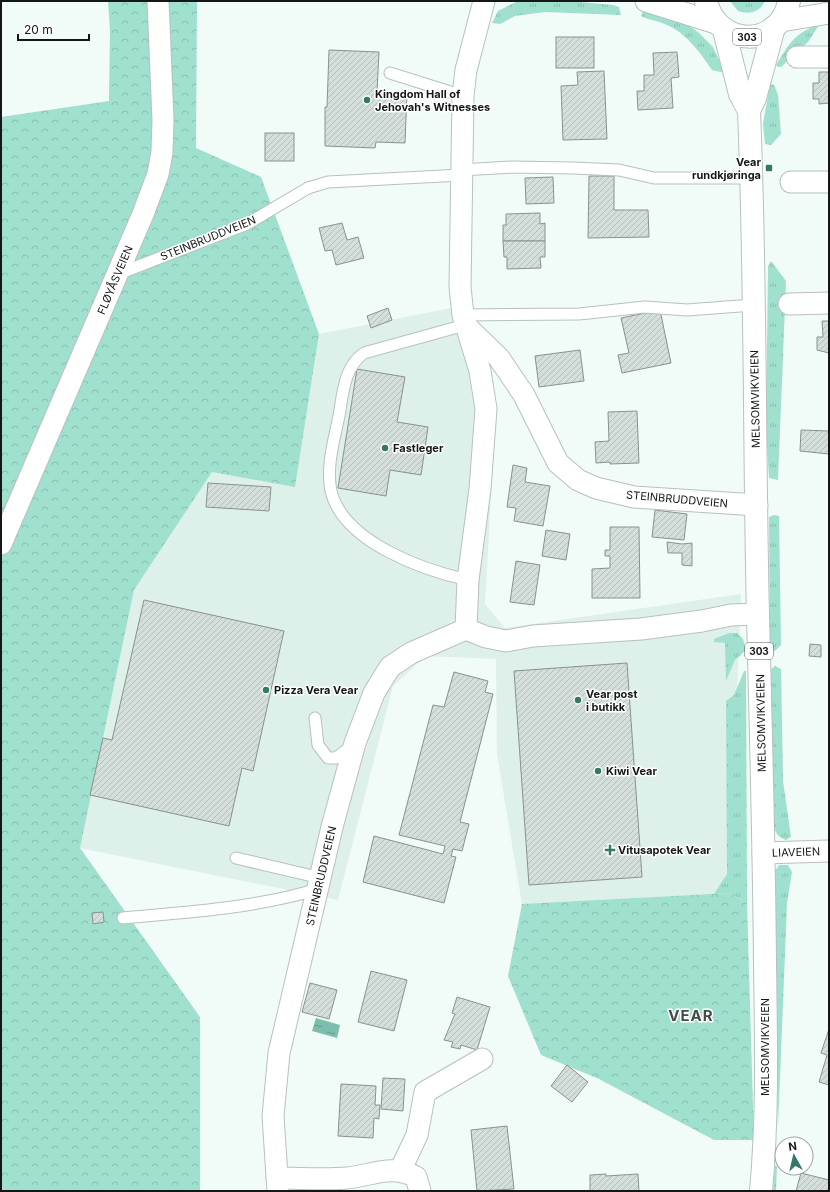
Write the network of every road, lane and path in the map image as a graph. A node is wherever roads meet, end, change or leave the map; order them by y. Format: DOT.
graph roads {
  1 [pos="158,1"];
  2 [pos="484,1"];
  3 [pos="646,1"];
  4 [pos="706,1"];
  5 [pos="789,1"];
  6 [pos="829,13"];
  7 [pos="778,24"];
  8 [pos="720,26"];
  9 [pos="797,57"];
  10 [pos="829,57"];
  11 [pos="390,73"];
  12 [pos="463,96"];
  13 [pos="749,111"];
  14 [pos="461,173"];
  15 [pos="752,178"];
  16 [pos="791,182"];
  17 [pos="829,182"];
  18 [pos="117,274"];
  19 [pos="829,303"];
  20 [pos="789,304"];
  21 [pos="753,305"];
  22 [pos="464,320"];
  23 [pos="757,504"];
  24 [pos="1,544"];
  25 [pos="468,580"];
  26 [pos="758,614"];
  27 [pos="466,629"];
  28 [pos="316,718"];
  29 [pos="355,743"];
  30 [pos="829,851"];
  31 [pos="764,853"];
  32 [pos="236,858"];
  33 [pos="319,883"];
  34 [pos="123,918"];
  35 [pos="482,1059"];
  36 [pos="400,1171"];
  37 [pos="277,1184"];
  38 [pos="420,1191"];
  39 [pos="761,1191"];
  1 -- 18 [label="street, FLØYÅSVEIEN"];
  2 -- 12 [label="street"];
  3 -- 8 [label="street"];
  4 -- 8 [label="main road, MELSOMVIKVEIEN / 303"];
  5 -- 7 [label="main road, MELSOMVIKVEIEN / 303"];
  6 -- 7 [label="street"];
  7 -- 8 [label="main road, 303"];
  7 -- 13 [label="main road, MELSOMVIKVEIEN / 303"];
  8 -- 13 [label="main road, MELSOMVIKVEIEN / 303"];
  9 -- 10 [label="street"];
  11 -- 12 [label="lane"];
  12 -- 14 [label="street"];
  13 -- 15 [label="main road, MELSOMVIKVEIEN / 303"];
  14 -- 15 [label="lane, STEINBRUDDVEIEN"];
  14 -- 18 [label="lane, STEINBRUDDVEIEN"];
  14 -- 22 [label="street"];
  15 -- 21 [label="main road, MELSOMVIKVEIEN / 303"];
  16 -- 17 [label="street"];
  18 -- 24 [label="street, FLØYÅSVEIEN"];
  19 -- 20 [label="street"];
  21 -- 22 [label="lane"];
  21 -- 23 [label="main road, MELSOMVIKVEIEN / 303"];
  22 -- 23 [label="street, STEINBRUDDVEIEN"];
  22 -- 25 [label="street"];
  22 -- 25 [label="lane"];
  23 -- 26 [label="main road, MELSOMVIKVEIEN / 303"];
  25 -- 27 [label="street"];
  26 -- 27 [label="street"];
  26 -- 31 [label="main road, MELSOMVIKVEIEN / 303"];
  27 -- 29 [label="street, STEINBRUDDVEIEN"];
  28 -- 29 [label="lane"];
  29 -- 33 [label="street, STEINBRUDDVEIEN"];
  30 -- 31 [label="street, LIAVEIEN"];
  31 -- 39 [label="main road, MELSOMVIKVEIEN / 303"];
  32 -- 33 [label="lane"];
  33 -- 34 [label="lane"];
  33 -- 37 [label="street, STEINBRUDDVEIEN"];
  35 -- 36 [label="street"];
  36 -- 37 [label="street, STEINBRUDDVEIEN"];
  36 -- 38 [label="street, STEINBRUDDVEIEN"];
}
